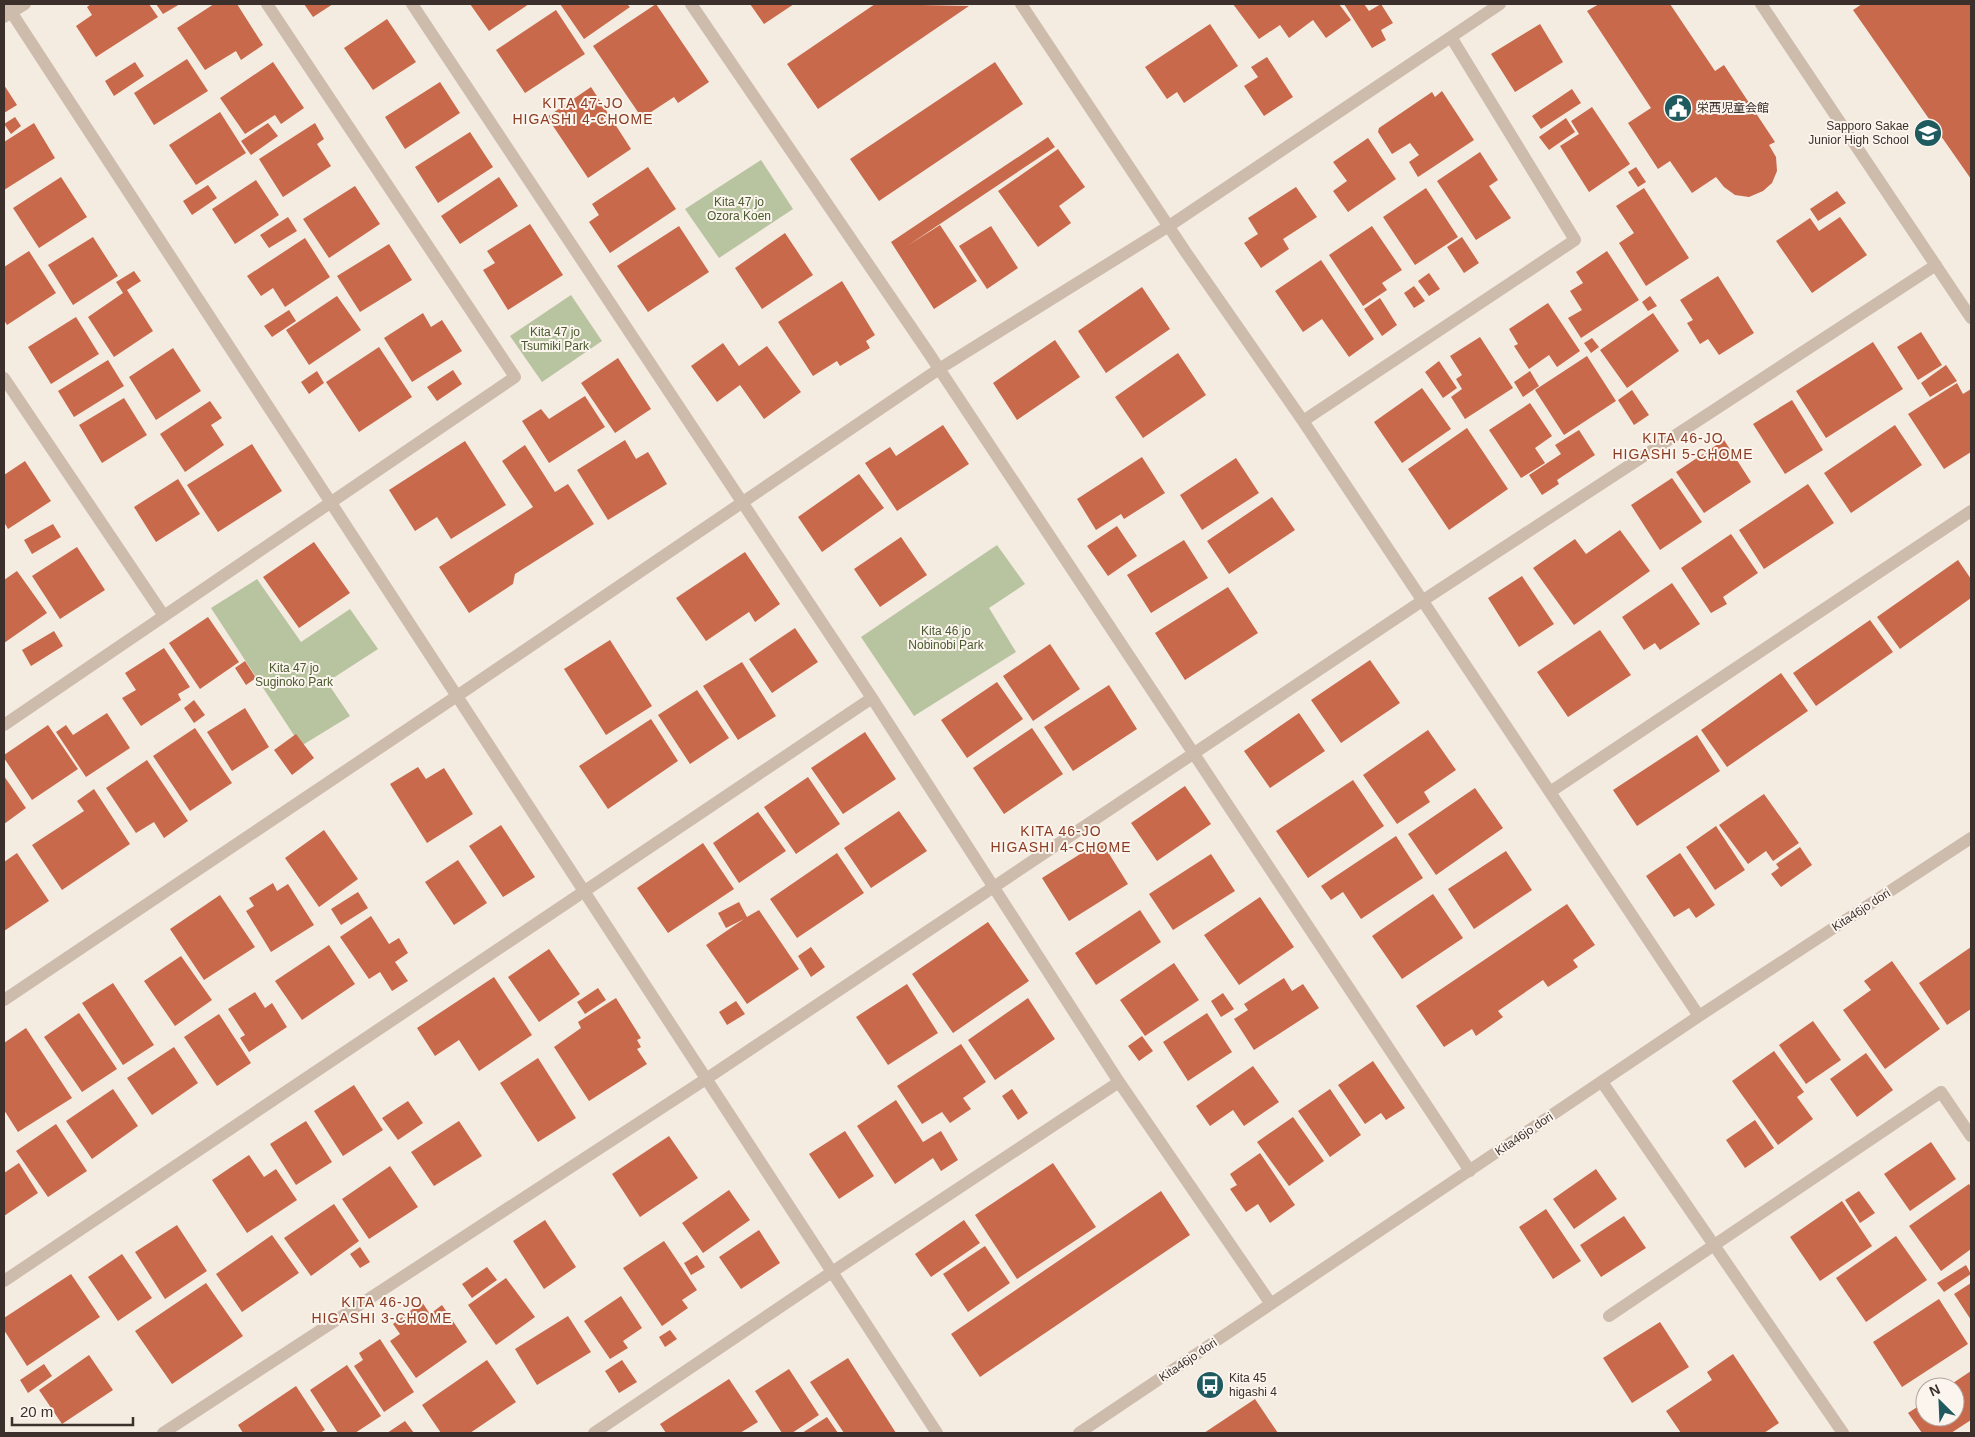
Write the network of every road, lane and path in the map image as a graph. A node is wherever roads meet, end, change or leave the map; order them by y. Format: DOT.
graph roads {
  1 [pos="25,4"];
  2 [pos="268,4"];
  3 [pos="412,4"];
  4 [pos="691,4"];
  5 [pos="1021,4"];
  6 [pos="1500,4"];
  7 [pos="1761,4"];
  8 [pos="7,11"];
  9 [pos="1451,37"];
  10 [pos="1169,226"];
  11 [pos="1936,266"];
  12 [pos="1971,318"];
  13 [pos="939,369"];
  14 [pos="4,378"];
  15 [pos="1304,421"];
  16 [pos="743,502"];
  17 [pos="331,503"];
  18 [pos="1971,511"];
  19 [pos="1422,601"];
  20 [pos="164,616"];
  21 [pos="458,696"];
  22 [pos="872,698"];
  23 [pos="6,719"];
  24 [pos="1194,755"];
  25 [pos="1550,792"];
  26 [pos="1971,838"];
  27 [pos="993,887"];
  28 [pos="583,891"];
  29 [pos="4,1000"];
  30 [pos="1699,1016"];
  31 [pos="706,1079"];
  32 [pos="1118,1082"];
  33 [pos="1602,1082"];
  34 [pos="1971,1136"];
  35 [pos="1470,1171"];
  36 [pos="1714,1244"];
  37 [pos="832,1272"];
  38 [pos="4,1280"];
  39 [pos="1271,1304"];
  40 [pos="1609,1316"];
  41 [pos="163,1433"];
  42 [pos="594,1433"];
  43 [pos="937,1433"];
  44 [pos="1079,1433"];
  45 [pos="1842,1433"];
  1 -- 8 [label="street"];
  2 -- 17 [label="street"];
  3 -- 16 [label="street"];
  4 -- 13 [label="street"];
  5 -- 10 [label="street"];
  6 -- 9 [label="street"];
  7 -- 11 [label="street"];
  8 -- 17 [label="street"];
  9 -- 10 [label="street"];
  9 -- 15 [label="street"];
  10 -- 13 [label="street"];
  10 -- 15 [label="street"];
  11 -- 12 [label="street"];
  11 -- 19 [label="street"];
  13 -- 16 [label="street"];
  13 -- 24 [label="street"];
  14 -- 20 [label="street"];
  15 -- 19 [label="street"];
  16 -- 21 [label="street"];
  16 -- 22 [label="street"];
  17 -- 20 [label="street"];
  17 -- 21 [label="street"];
  18 -- 25 [label="street"];
  19 -- 24 [label="street"];
  19 -- 25 [label="street"];
  20 -- 23 [label="street"];
  21 -- 28 [label="street"];
  21 -- 29 [label="street"];
  22 -- 27 [label="street"];
  22 -- 28 [label="street"];
  24 -- 27 [label="street"];
  24 -- 35 [label="street"];
  25 -- 30 [label="street"];
  26 -- 30 [label="street, Kita46jo dori"];
  27 -- 31 [label="street"];
  27 -- 32 [label="street"];
  28 -- 31 [label="street"];
  28 -- 38 [label="street"];
  30 -- 33 [label="street, Kita46jo dori"];
  31 -- 37 [label="street"];
  31 -- 41 [label="street"];
  32 -- 37 [label="street"];
  32 -- 39 [label="street"];
  33 -- 35 [label="street, Kita46jo dori"];
  33 -- 36 [label="street"];
  34 -- 36 [label="street"];
  35 -- 39 [label="street, Kita46jo dori"];
  36 -- 40 [label="street"];
  36 -- 45 [label="street"];
  37 -- 42 [label="street"];
  37 -- 43 [label="street"];
  39 -- 44 [label="street, Kita46jo dori"];
}
